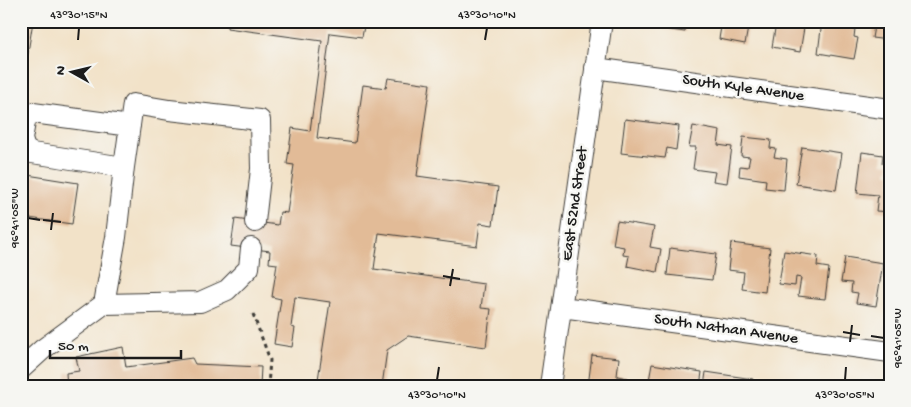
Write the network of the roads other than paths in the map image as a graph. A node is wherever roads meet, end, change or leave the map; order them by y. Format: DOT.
graph roads {
  1 [pos="602,21"];
  2 [pos="595,68"];
  3 [pos="890,109"];
  4 [pos="130,126"];
  5 [pos="124,167"];
  6 [pos="255,222"];
  7 [pos="251,248"];
  8 [pos="104,304"];
  9 [pos="562,307"];
  10 [pos="890,352"];
  11 [pos="21,370"];
  12 [pos="550,386"];
  1 -- 2 [label="street, East 52nd Street"];
  2 -- 3 [label="street, South Kyle Avenue"];
  2 -- 9 [label="street, East 52nd Street"];
  4 -- 5 [label="street"];
  4 -- 5 [label="street"];
  4 -- 6 [label="street"];
  5 -- 8 [label="street"];
  7 -- 8 [label="street"];
  8 -- 11 [label="street"];
  9 -- 10 [label="street, South Nathan Avenue"];
  9 -- 12 [label="street, East 52nd Street"];
}
